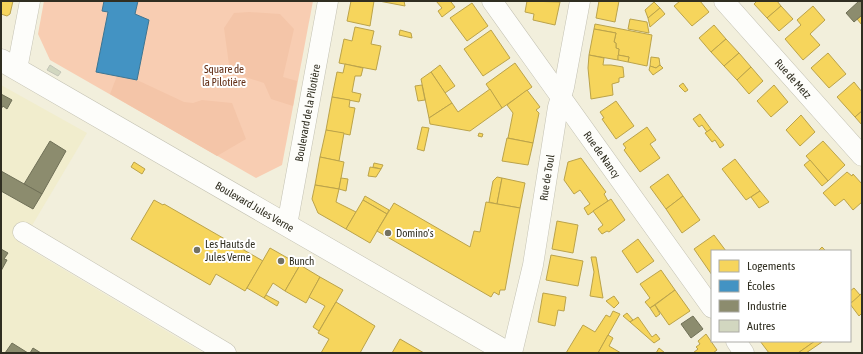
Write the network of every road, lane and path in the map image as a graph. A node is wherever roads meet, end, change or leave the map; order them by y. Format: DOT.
graph roads {
  1 [pos="30,1"];
  2 [pos="328,1"];
  3 [pos="492,1"];
  4 [pos="580,1"];
  5 [pos="724,1"];
  6 [pos="9,65"];
  7 [pos="560,96"];
  8 [pos="862,156"];
  9 [pos="286,225"];
  10 [pos="23,232"];
  11 [pos="711,307"];
  12 [pos="737,342"];
  13 [pos="226,353"];
  14 [pos="508,353"];
  15 [pos="512,353"];
  16 [pos="744,353"];
  1 -- 6 [label="street"];
  2 -- 9 [label="street, Boulevard de la Pilotière"];
  3 -- 7 [label="street, Rue de Nancy"];
  4 -- 7 [label="street, Rue de Toul"];
  5 -- 8 [label="street, Rue de Metz"];
  6 -- 9 [label="main road, Boulevard Jules Verne"];
  7 -- 11 [label="street, Rue de Nancy"];
  7 -- 15 [label="street, Rue de Toul"];
  9 -- 14 [label="main road, Boulevard Jules Verne"];
  10 -- 13 [label="street"];
  12 -- 16 [label="street"];
}
